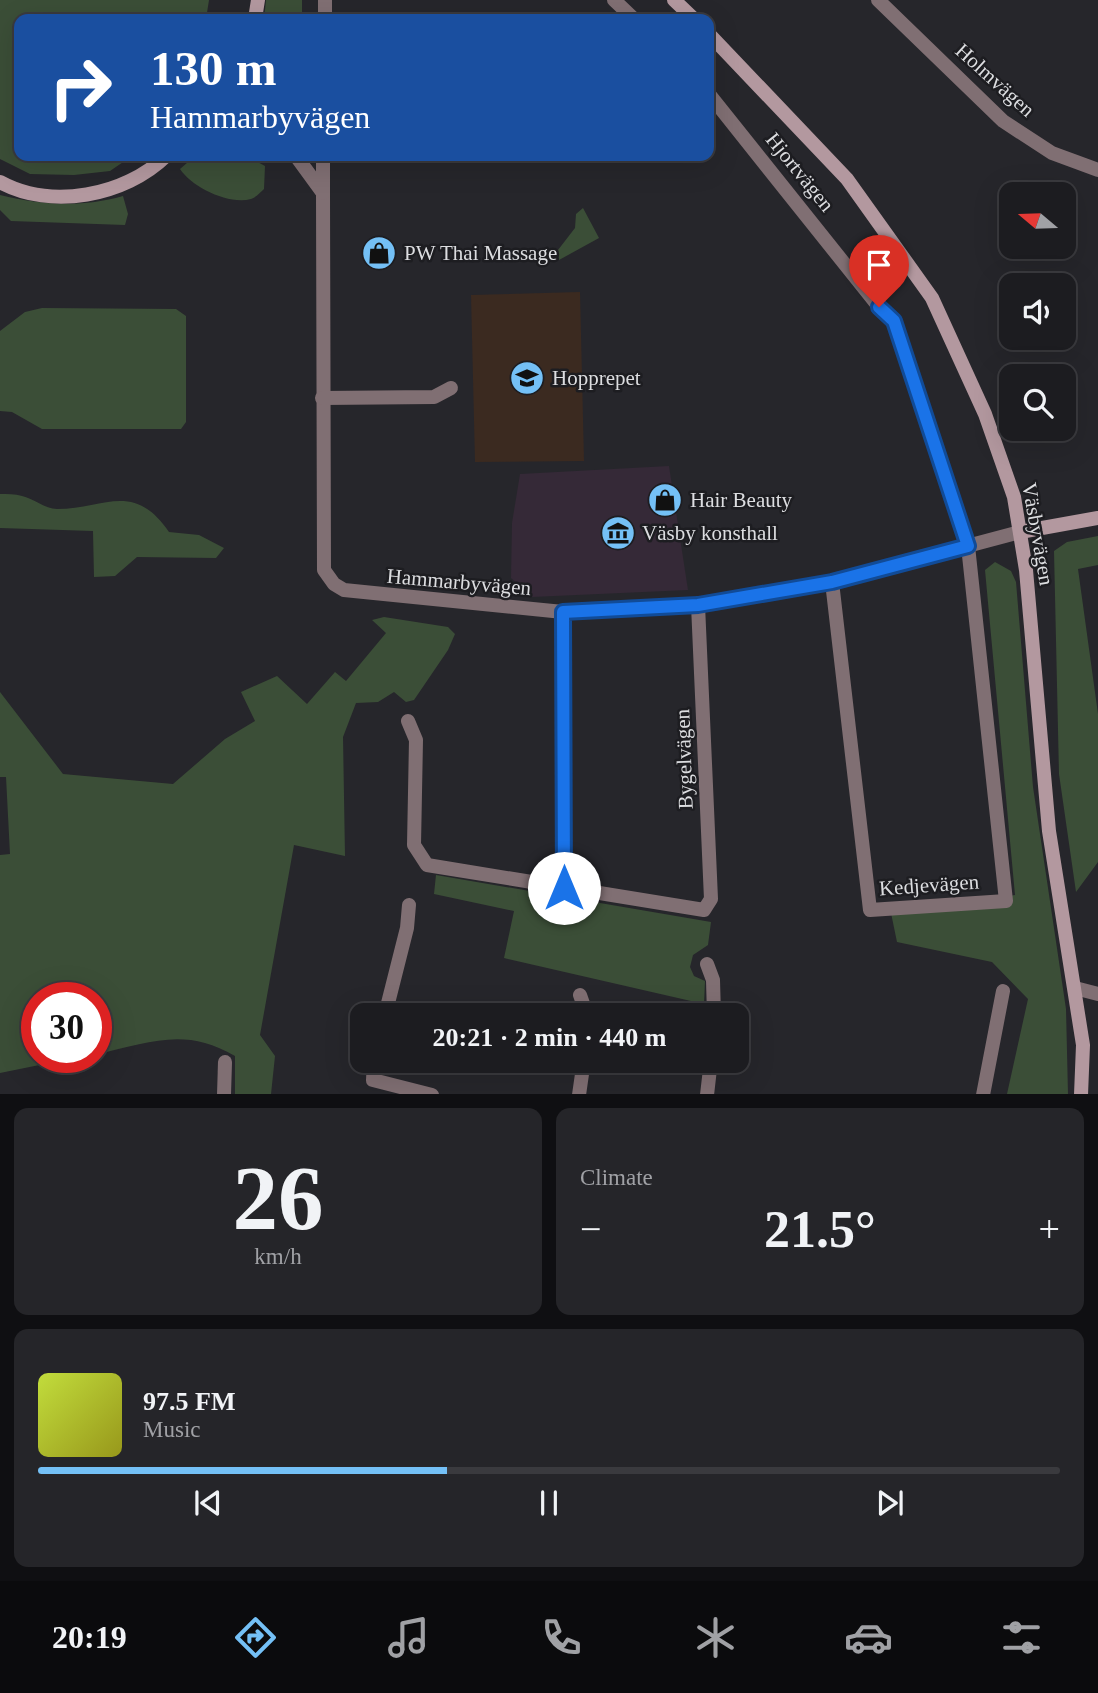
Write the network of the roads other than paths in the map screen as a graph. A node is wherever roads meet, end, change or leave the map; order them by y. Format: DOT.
graph roads {
  1 [pos="614,0"];
  2 [pos="674,0"];
  3 [pos="878,0"];
  4 [pos="629,14"];
  5 [pos="689,14"];
  6 [pos="714,39"];
  7 [pos="714,100"];
  8 [pos="159,161"];
  9 [pos="300,161"];
  10 [pos="323,161"];
  11 [pos="1098,170"];
  12 [pos="0,181"];
  13 [pos="323,194"];
  14 [pos="451,388"];
  15 [pos="321,398"];
  16 [pos="1098,518"];
  17 [pos="1020,532"];
  18 [pos="968,546"];
  19 [pos="832,582"];
  20 [pos="698,605"];
  21 [pos="563,612"];
  22 [pos="408,720"];
  23 [pos="564,888"];
  24 [pos="409,905"];
  25 [pos="707,964"];
  26 [pos="1076,988"];
  27 [pos="1003,991"];
  28 [pos="1098,994"];
  29 [pos="580,995"];
  30 [pos="388,1003"];
  31 [pos="583,1003"];
  32 [pos="714,1003"];
  33 [pos="225,1062"];
  34 [pos="373,1073"];
  35 [pos="582,1073"];
  36 [pos="709,1073"];
  37 [pos="373,1080"];
  38 [pos="224,1094"];
  39 [pos="365,1094"];
  40 [pos="432,1094"];
  41 [pos="579,1094"];
  42 [pos="707,1094"];
  43 [pos="983,1094"];
  44 [pos="1081,1094"];
  1 -- 4 [label="street"];
  2 -- 5 [label="street"];
  3 -- 11 [label="street, Holmvägen"];
  6 -- 17 [label="street, Väsbyvägen"];
  7 -- 18 [label="street, Hjortvägen"];
  8 -- 12 [label="street"];
  9 -- 13 [label="street"];
  10 -- 13 [label="street, Hammarbyvägen"];
  13 -- 15 [label="street, Hammarbyvägen"];
  14 -- 15 [label="street"];
  15 -- 21 [label="street, Hammarbyvägen"];
  16 -- 17 [label="street, Hammarbyvägen"];
  17 -- 18 [label="street, Hammarbyvägen"];
  17 -- 26 [label="street, Väsbyvägen"];
  18 -- 19 [label="street, Hammarbyvägen"];
  18 -- 19 [label="street, Kedjevägen"];
  19 -- 20 [label="street, Hammarbyvägen"];
  20 -- 21 [label="street, Hammarbyvägen"];
  20 -- 23 [label="street, Bygelvägen"];
  21 -- 23 [label="street"];
  22 -- 23 [label="street"];
  24 -- 30 [label="street"];
  25 -- 32 [label="street"];
  26 -- 28 [label="street"];
  26 -- 44 [label="street, Väsbyvägen"];
  27 -- 43 [label="street"];
  29 -- 31 [label="street"];
  33 -- 38 [label="street"];
  34 -- 37 [label="street"];
  35 -- 41 [label="street"];
  36 -- 42 [label="street"];
  37 -- 39 [label="street"];
  37 -- 40 [label="street"];
}
